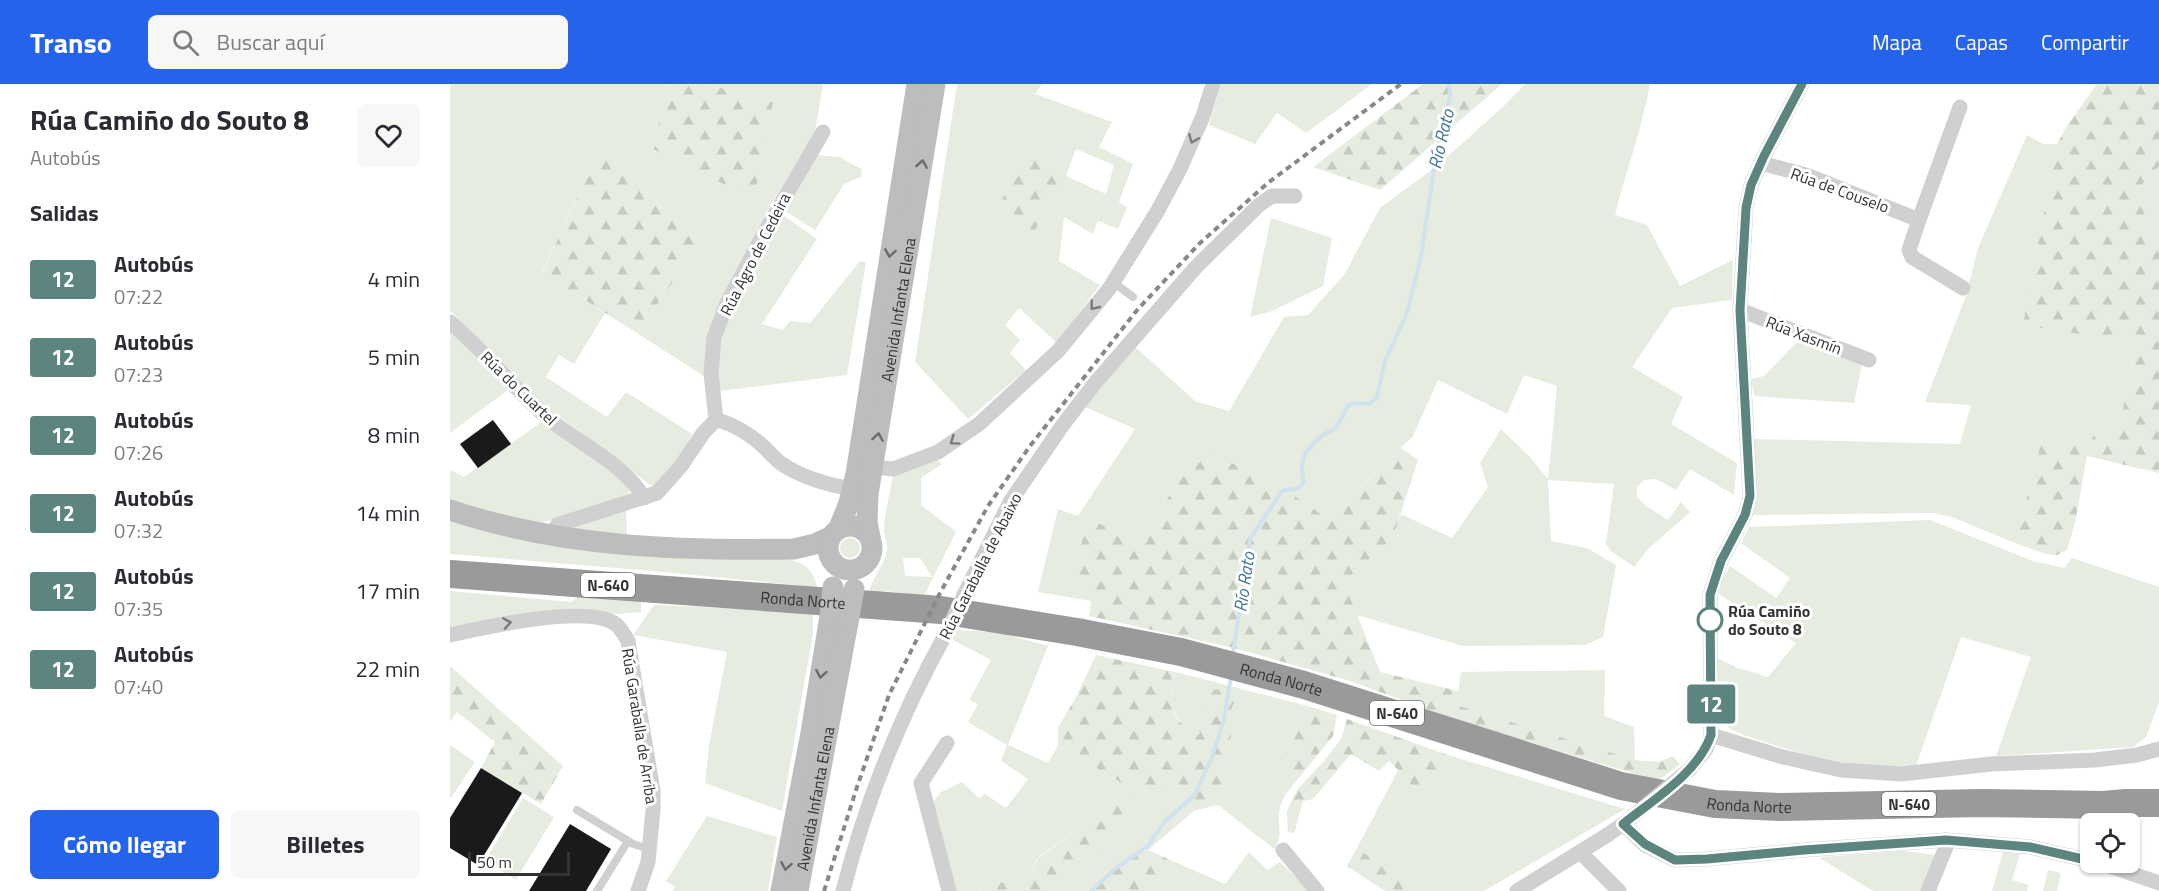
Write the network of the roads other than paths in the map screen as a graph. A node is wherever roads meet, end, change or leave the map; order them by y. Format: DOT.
graph roads {
  1 [pos="918,84"];
  2 [pos="935,84"];
  3 [pos="1213,84"];
  4 [pos="1802,84"];
  5 [pos="1960,107"];
  6 [pos="823,132"];
  7 [pos="1761,163"];
  8 [pos="1295,196"];
  9 [pos="1919,220"];
  10 [pos="1113,282"];
  11 [pos="1963,288"];
  12 [pos="1133,297"];
  13 [pos="1740,310"];
  14 [pos="450,322"];
  15 [pos="1869,360"];
  16 [pos="716,420"];
  17 [pos="873,467"];
  18 [pos="853,489"];
  19 [pos="644,498"];
  20 [pos="450,510"];
  21 [pos="552,535"];
  22 [pos="870,537"];
  23 [pos="833,546"];
  24 [pos="864,566"];
  25 [pos="450,574"];
  26 [pos="843,588"];
  27 [pos="839,616"];
  28 [pos="450,635"];
  29 [pos="1711,735"];
  30 [pos="947,742"];
  31 [pos="2159,749"];
  32 [pos="2159,803"];
  33 [pos="2103,805"];
  34 [pos="578,810"];
  35 [pos="2159,819"];
  36 [pos="1627,821"];
  37 [pos="1946,840"];
  38 [pos="628,841"];
  39 [pos="649,849"];
  40 [pos="1283,850"];
  41 [pos="1580,852"];
  42 [pos="2080,858"];
  43 [pos="2130,873"];
  44 [pos="2159,883"];
  45 [pos="597,891"];
  46 [pos="638,891"];
  47 [pos="781,891"];
  48 [pos="798,891"];
  49 [pos="843,891"];
  50 [pos="949,891"];
  51 [pos="1317,891"];
  52 [pos="1517,891"];
  53 [pos="1619,891"];
  54 [pos="1928,891"];
  1 -- 18 [label="street, Avenida Infanta Elena, one-way"];
  17 -- 2 [label="street, Avenida Infanta Elena, one-way"];
  3 -- 10 [label="street, one-way"];
  4 -- 7 [label="street"];
  5 -- 9 [label="street"];
  6 -- 16 [label="street, Rúa Agro de Cedeira"];
  7 -- 9 [label="street, Rúa de Couselo"];
  7 -- 13 [label="street"];
  8 -- 49 [label="street, Rúa Garaballa de Abaixo, bridge"];
  9 -- 11 [label="street"];
  10 -- 12 [label="lane"];
  10 -- 17 [label="street, one-way"];
  13 -- 15 [label="street, Rúa Xasmín"];
  13 -- 29 [label="street"];
  14 -- 19 [label="street, Rúa do Cuartel"];
  16 -- 18 [label="street"];
  16 -- 19 [label="street"];
  17 -- 22 [label="street, Avenida Infanta Elena"];
  18 -- 23 [label="street, Avenida Infanta Elena"];
  19 -- 21 [label="street"];
  20 -- 21 [label="street"];
  21 -- 23 [label="street"];
  22 -- 23 [label="street"];
  22 -- 24 [label="street"];
  23 -- 24 [label="street"];
  23 -- 26 [label="street, Avenida Infanta Elena"];
  24 -- 26 [label="street, Avenida Infanta Elena"];
  25 -- 33 [label="highway, Ronda Norte / N-640"];
  26 -- 27 [label="street, Avenida Infanta Elena, bridge"];
  27 -- 47 [label="street, Avenida Infanta Elena, one-way"];
  27 -- 48 [label="street, Avenida Infanta Elena"];
  28 -- 39 [label="street, Rúa Garaballa de Arriba, one-way"];
  29 -- 31 [label="street"];
  29 -- 36 [label="street, bridge"];
  30 -- 50 [label="street"];
  32 -- 33 [label="highway, Ronda Norte / N-640"];
  33 -- 35 [label="highway, Ronda Norte / N-640"];
  34 -- 38 [label="lane"];
  36 -- 37 [label="street"];
  36 -- 41 [label="street"];
  37 -- 42 [label="street"];
  37 -- 54 [label="street"];
  38 -- 39 [label="lane"];
  38 -- 45 [label="lane"];
  39 -- 46 [label="street, Rúa Garaballa de Arriba"];
  40 -- 51 [label="street"];
  41 -- 52 [label="street"];
  41 -- 53 [label="street"];
  43 -- 44 [label="street"];
}
